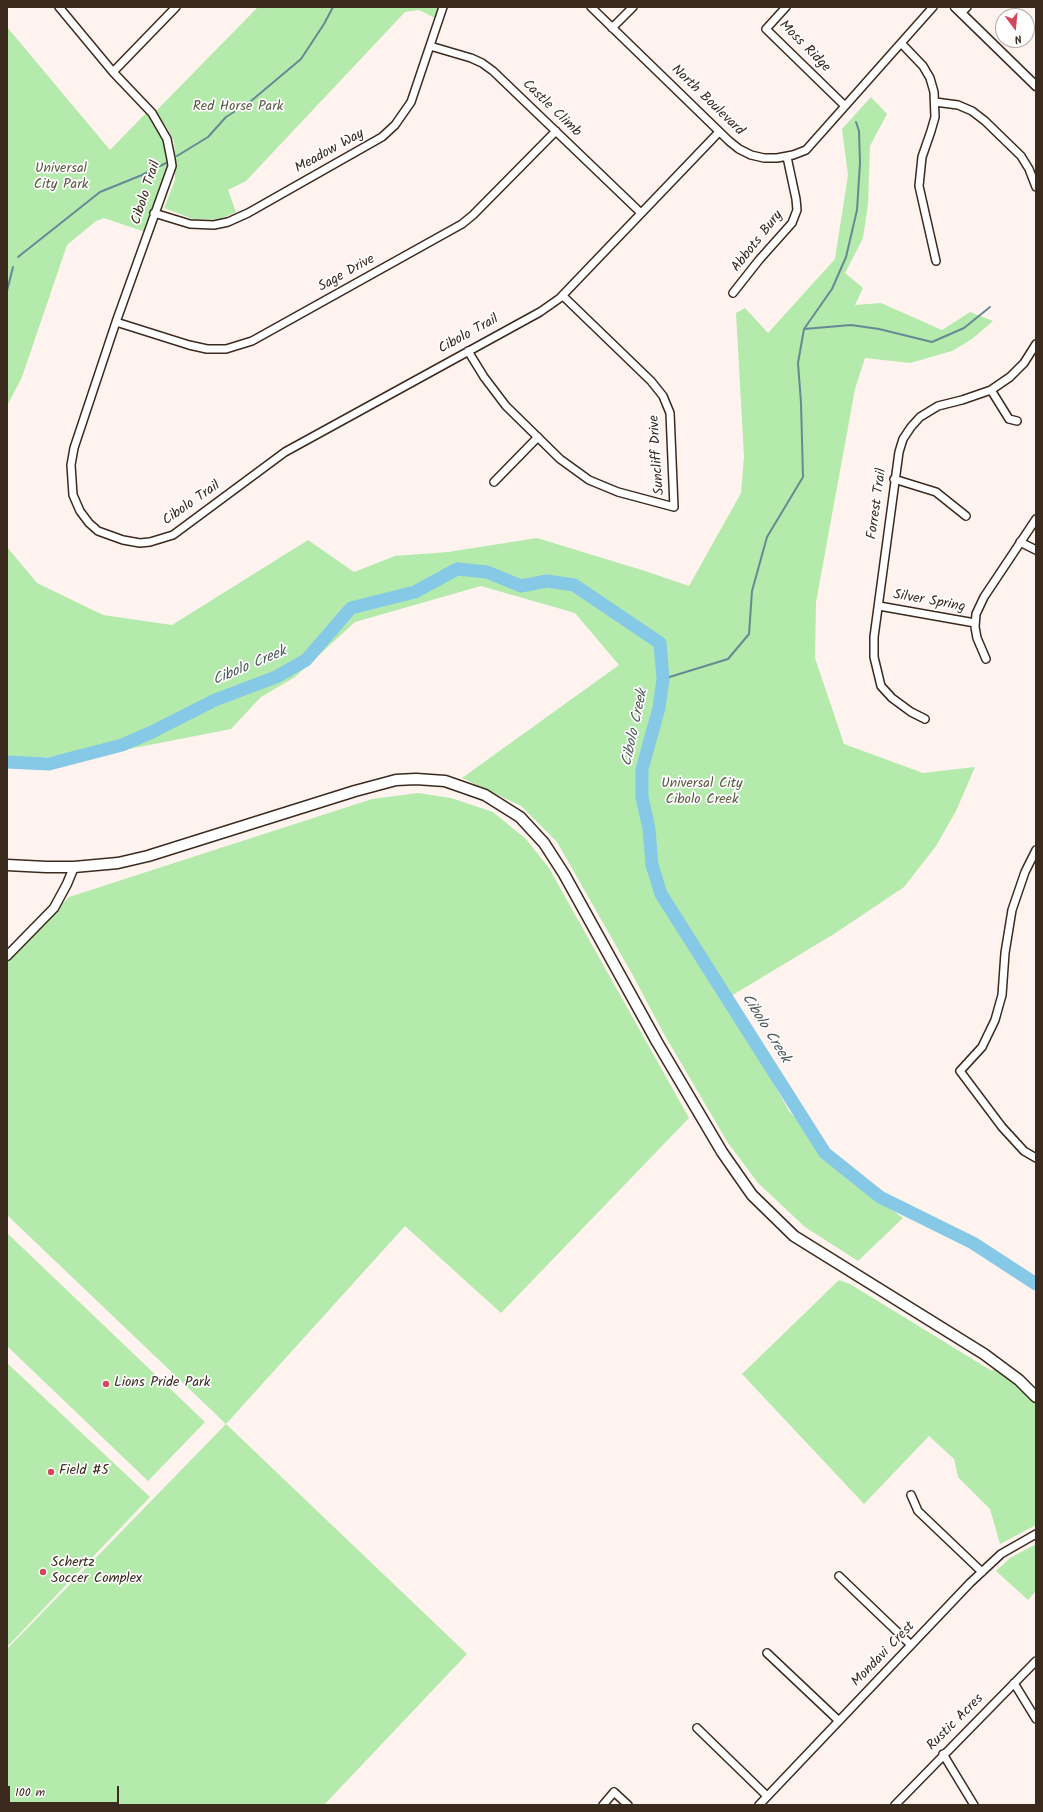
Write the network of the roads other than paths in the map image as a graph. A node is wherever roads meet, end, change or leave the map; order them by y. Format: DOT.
graph roads {
  1 [pos="59,7"];
  2 [pos="176,7"];
  3 [pos="443,7"];
  4 [pos="591,7"];
  5 [pos="633,7"];
  6 [pos="786,7"];
  7 [pos="933,7"];
  8 [pos="955,7"];
  9 [pos="964,10"];
  10 [pos="612,28"];
  11 [pos="901,43"];
  12 [pos="430,46"];
  13 [pos="113,72"];
  14 [pos="1036,86"];
  15 [pos="935,102"];
  16 [pos="844,105"];
  17 [pos="556,131"];
  18 [pos="719,132"];
  19 [pos="787,157"];
  20 [pos="1036,187"];
  21 [pos="154,213"];
  22 [pos="641,213"];
  23 [pos="936,261"];
  24 [pos="733,293"];
  25 [pos="563,296"];
  26 [pos="116,322"];
  27 [pos="1036,344"];
  28 [pos="468,351"];
  29 [pos="991,390"];
  30 [pos="1017,421"];
  31 [pos="538,437"];
  32 [pos="894,479"];
  33 [pos="494,482"];
  34 [pos="966,516"];
  35 [pos="1035,522"];
  36 [pos="1020,542"];
  37 [pos="1036,550"];
  38 [pos="878,606"];
  39 [pos="975,623"];
  40 [pos="986,659"];
  41 [pos="925,719"];
  42 [pos="1036,850"];
  43 [pos="7,865"];
  44 [pos="1029,865"];
  45 [pos="74,867"];
  46 [pos="1036,870"];
  47 [pos="7,956"];
  48 [pos="1036,1158"];
  49 [pos="1036,1397"];
  50 [pos="911,1495"];
  51 [pos="1036,1534"];
  52 [pos="982,1572"];
  53 [pos="839,1576"];
  54 [pos="911,1645"];
  55 [pos="767,1653"];
  56 [pos="1036,1661"];
  57 [pos="1014,1683"];
  58 [pos="1036,1719"];
  59 [pos="839,1721"];
  60 [pos="697,1728"];
  61 [pos="943,1754"];
  62 [pos="767,1796"];
  63 [pos="602,1805"];
  64 [pos="628,1805"];
  65 [pos="759,1805"];
  66 [pos="895,1805"];
  67 [pos="974,1805"];
  1 -- 13 [label="street, Cibolo Trail"];
  2 -- 13 [label="street"];
  3 -- 12 [label="street, Meadow Way"];
  4 -- 10 [label="street, North Boulevard"];
  5 -- 10 [label="street"];
  6 -- 16 [label="street, Moss Ridge"];
  7 -- 11 [label="street, North Boulevard"];
  8 -- 9 [label="street"];
  9 -- 14 [label="street"];
  10 -- 18 [label="street, North Boulevard"];
  11 -- 15 [label="street"];
  11 -- 16 [label="street, North Boulevard"];
  12 -- 17 [label="street, Castle Climb"];
  12 -- 21 [label="street, Meadow Way"];
  13 -- 21 [label="street, Cibolo Trail"];
  15 -- 20 [label="street"];
  15 -- 23 [label="street"];
  16 -- 19 [label="street, North Boulevard"];
  17 -- 22 [label="street, Castle Climb"];
  17 -- 26 [label="street, Sage Drive"];
  18 -- 19 [label="street, North Boulevard"];
  18 -- 22 [label="street, Cibolo Trail"];
  19 -- 24 [label="street, Abbots Bury"];
  21 -- 26 [label="street, Cibolo Trail"];
  22 -- 25 [label="street, Cibolo Trail"];
  25 -- 28 [label="street, Cibolo Trail"];
  25 -- 31 [label="street, Suncliff Drive"];
  26 -- 28 [label="street, Cibolo Trail"];
  27 -- 29 [label="street, Forrest Trail"];
  28 -- 31 [label="street, Suncliff Drive"];
  29 -- 30 [label="street"];
  29 -- 32 [label="street, Forrest Trail"];
  31 -- 33 [label="street"];
  32 -- 34 [label="street"];
  32 -- 38 [label="street, Forrest Trail"];
  35 -- 36 [label="street"];
  36 -- 37 [label="street"];
  36 -- 39 [label="street"];
  38 -- 39 [label="street, Silver Spring"];
  38 -- 41 [label="street, Forrest Trail"];
  39 -- 40 [label="street"];
  42 -- 44 [label="street"];
  43 -- 45 [label="main road"];
  44 -- 46 [label="street"];
  44 -- 48 [label="street"];
  45 -- 47 [label="street"];
  45 -- 49 [label="main road"];
  50 -- 52 [label="street"];
  51 -- 52 [label="street, Mondavi Crest"];
  52 -- 54 [label="street, Mondavi Crest"];
  53 -- 54 [label="street"];
  54 -- 59 [label="street, Mondavi Crest"];
  55 -- 59 [label="street"];
  56 -- 57 [label="street, Rustic Acres"];
  57 -- 58 [label="street"];
  57 -- 61 [label="street, Rustic Acres"];
  59 -- 62 [label="street, Mondavi Crest"];
  60 -- 62 [label="street"];
  61 -- 66 [label="street, Rustic Acres"];
  61 -- 67 [label="street"];
  62 -- 65 [label="street, Mondavi Crest"];
  63 -- 64 [label="street"];
}
